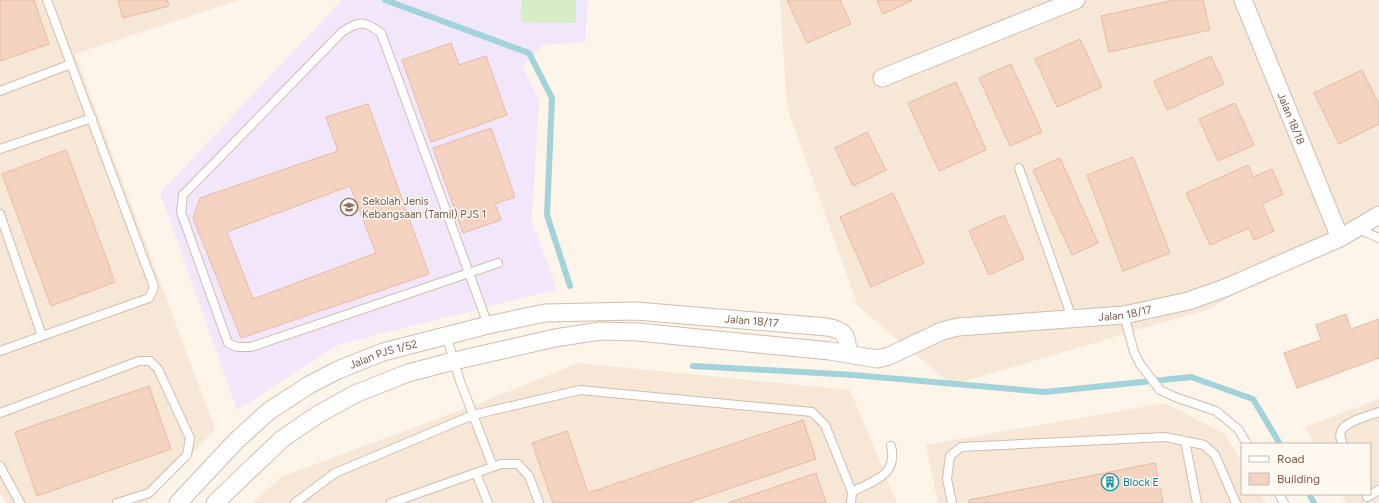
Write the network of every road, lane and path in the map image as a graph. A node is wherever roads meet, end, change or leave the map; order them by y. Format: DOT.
graph roads {
  1 [pos="47,0"];
  2 [pos="1076,0"];
  3 [pos="1243,0"];
  4 [pos="72,64"];
  5 [pos="882,78"];
  6 [pos="0,91"];
  7 [pos="92,118"];
  8 [pos="0,149"];
  9 [pos="1018,168"];
  10 [pos="0,214"];
  11 [pos="1379,215"];
  12 [pos="1356,228"];
  13 [pos="1340,238"];
  14 [pos="1379,238"];
  15 [pos="498,263"];
  16 [pos="469,273"];
  17 [pos="636,311"];
  18 [pos="1124,315"];
  19 [pos="1072,318"];
  20 [pos="488,325"];
  21 [pos="638,332"];
  22 [pos="42,336"];
  23 [pos="446,336"];
  24 [pos="0,351"];
  25 [pos="853,355"];
  26 [pos="454,361"];
  27 [pos="1379,412"];
  28 [pos="0,413"];
  29 [pos="473,415"];
  30 [pos="1185,441"];
  31 [pos="1246,443"];
  32 [pos="1343,443"];
  33 [pos="891,446"];
  34 [pos="0,466"];
  35 [pos="493,466"];
  36 [pos="476,473"];
  37 [pos="1379,490"];
  38 [pos="852,492"];
  39 [pos="1368,498"];
  40 [pos="20,503"];
  41 [pos="117,503"];
  42 [pos="178,503"];
  43 [pos="215,503"];
  44 [pos="294,503"];
  45 [pos="390,503"];
  46 [pos="488,503"];
  47 [pos="539,503"];
  48 [pos="852,503"];
  49 [pos="952,503"];
  50 [pos="1196,503"];
  51 [pos="1236,503"];
  1 -- 4 [label="lane"];
  2 -- 5 [label="street"];
  3 -- 13 [label="street, Jalan 18/18"];
  4 -- 6 [label="lane"];
  4 -- 7 [label="lane"];
  7 -- 8 [label="lane"];
  7 -- 22 [label="lane"];
  9 -- 19 [label="lane"];
  10 -- 22 [label="lane"];
  11 -- 12 [label="street, Jalan 18/17"];
  12 -- 13 [label="street, Jalan 18/17"];
  12 -- 14 [label="lane"];
  13 -- 18 [label="street, Jalan 18/17"];
  15 -- 16 [label="lane"];
  16 -- 16 [label="lane"];
  16 -- 20 [label="lane"];
  17 -- 20 [label="street, Jalan PJS 1/52"];
  17 -- 21 [label="street"];
  17 -- 25 [label="street, Jalan 18/17"];
  18 -- 19 [label="street, Jalan 18/17"];
  18 -- 31 [label="lane"];
  19 -- 25 [label="street, Jalan 18/17"];
  20 -- 23 [label="street, Jalan PJS 1/52"];
  21 -- 25 [label="street"];
  21 -- 26 [label="street"];
  22 -- 24 [label="lane"];
  23 -- 26 [label="lane"];
  23 -- 42 [label="street, Jalan PJS 1/52"];
  26 -- 29 [label="lane"];
  26 -- 43 [label="street"];
  27 -- 32 [label="lane"];
  28 -- 41 [label="lane"];
  29 -- 35 [label="lane"];
  29 -- 38 [label="lane"];
  29 -- 44 [label="lane"];
  30 -- 49 [label="lane"];
  30 -- 50 [label="lane"];
  30 -- 51 [label="lane"];
  33 -- 38 [label="lane"];
  34 -- 40 [label="lane"];
  35 -- 36 [label="lane"];
  35 -- 47 [label="lane"];
  36 -- 45 [label="lane"];
  36 -- 46 [label="lane"];
  37 -- 39 [label="lane"];
  38 -- 48 [label="lane"];
}
